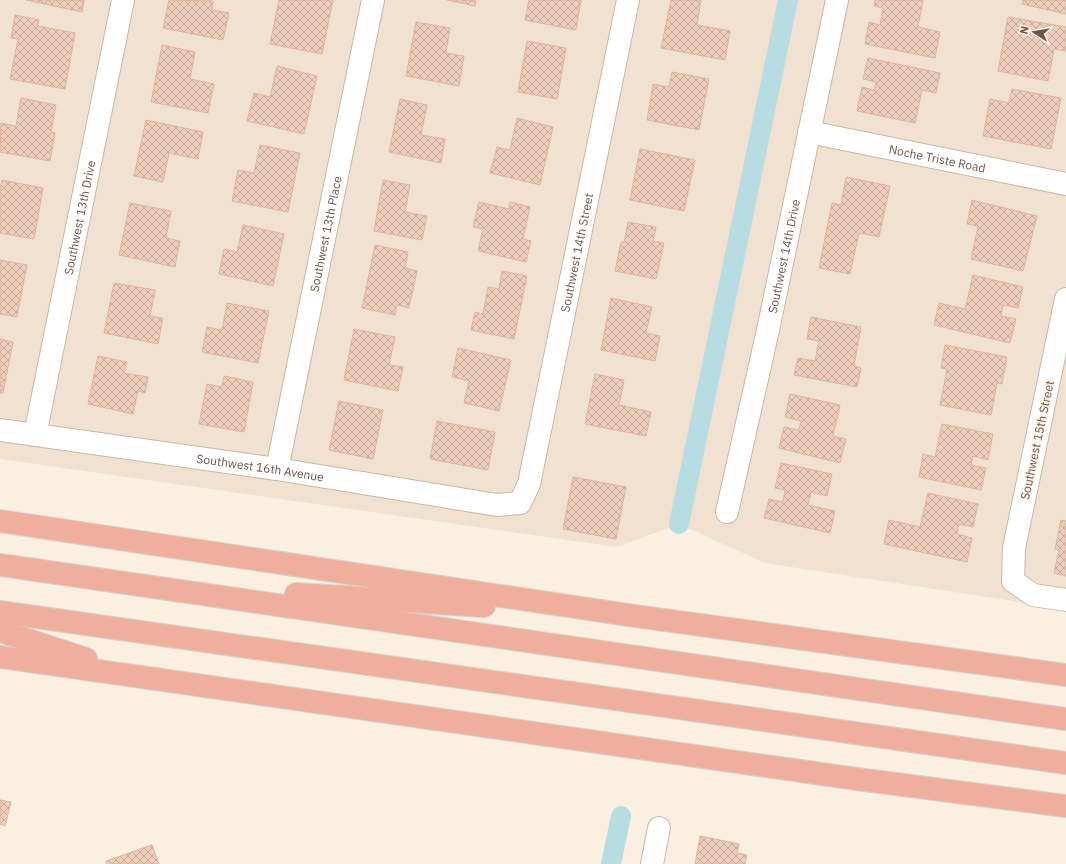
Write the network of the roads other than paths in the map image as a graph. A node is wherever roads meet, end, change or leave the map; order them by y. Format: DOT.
graph roads {
  1 [pos="123,0"];
  2 [pos="373,0"];
  3 [pos="628,0"];
  4 [pos="837,0"];
  5 [pos="809,132"];
  6 [pos="1066,184"];
  7 [pos="1066,299"];
  8 [pos="0,430"];
  9 [pos="35,435"];
  10 [pos="277,469"];
  11 [pos="520,503"];
  12 [pos="727,512"];
  13 [pos="0,521"];
  14 [pos="0,565"];
  15 [pos="133,584"];
  16 [pos="1066,600"];
  17 [pos="0,612"];
  18 [pos="635,616"];
  19 [pos="0,631"];
  20 [pos="0,657"];
  21 [pos="1066,675"];
  22 [pos="136,676"];
  23 [pos="1066,718"];
  24 [pos="1066,763"];
  25 [pos="1066,806"];
  26 [pos="659,828"];
  27 [pos="652,864"];
  1 -- 9 [label="street, Southwest 13th Drive"];
  2 -- 10 [label="street, Southwest 13th Place"];
  3 -- 11 [label="street, Southwest 14th Street"];
  4 -- 5 [label="street, Southwest 14th Drive"];
  5 -- 6 [label="street, Noche Triste Road"];
  5 -- 12 [label="street, Southwest 14th Drive"];
  7 -- 16 [label="street, Southwest 15th Street"];
  8 -- 9 [label="street, Southwest 16th Avenue"];
  9 -- 10 [label="street, Southwest 16th Avenue"];
  10 -- 11 [label="street, Southwest 16th Avenue"];
  13 -- 18 [label="highway"];
  14 -- 15 [label="highway"];
  15 -- 18 [label="highway"];
  15 -- 23 [label="highway"];
  17 -- 24 [label="highway"];
  18 -- 21 [label="highway"];
  19 -- 22 [label="highway"];
  20 -- 22 [label="highway"];
  22 -- 25 [label="highway"];
  26 -- 27 [label="street"];
}
